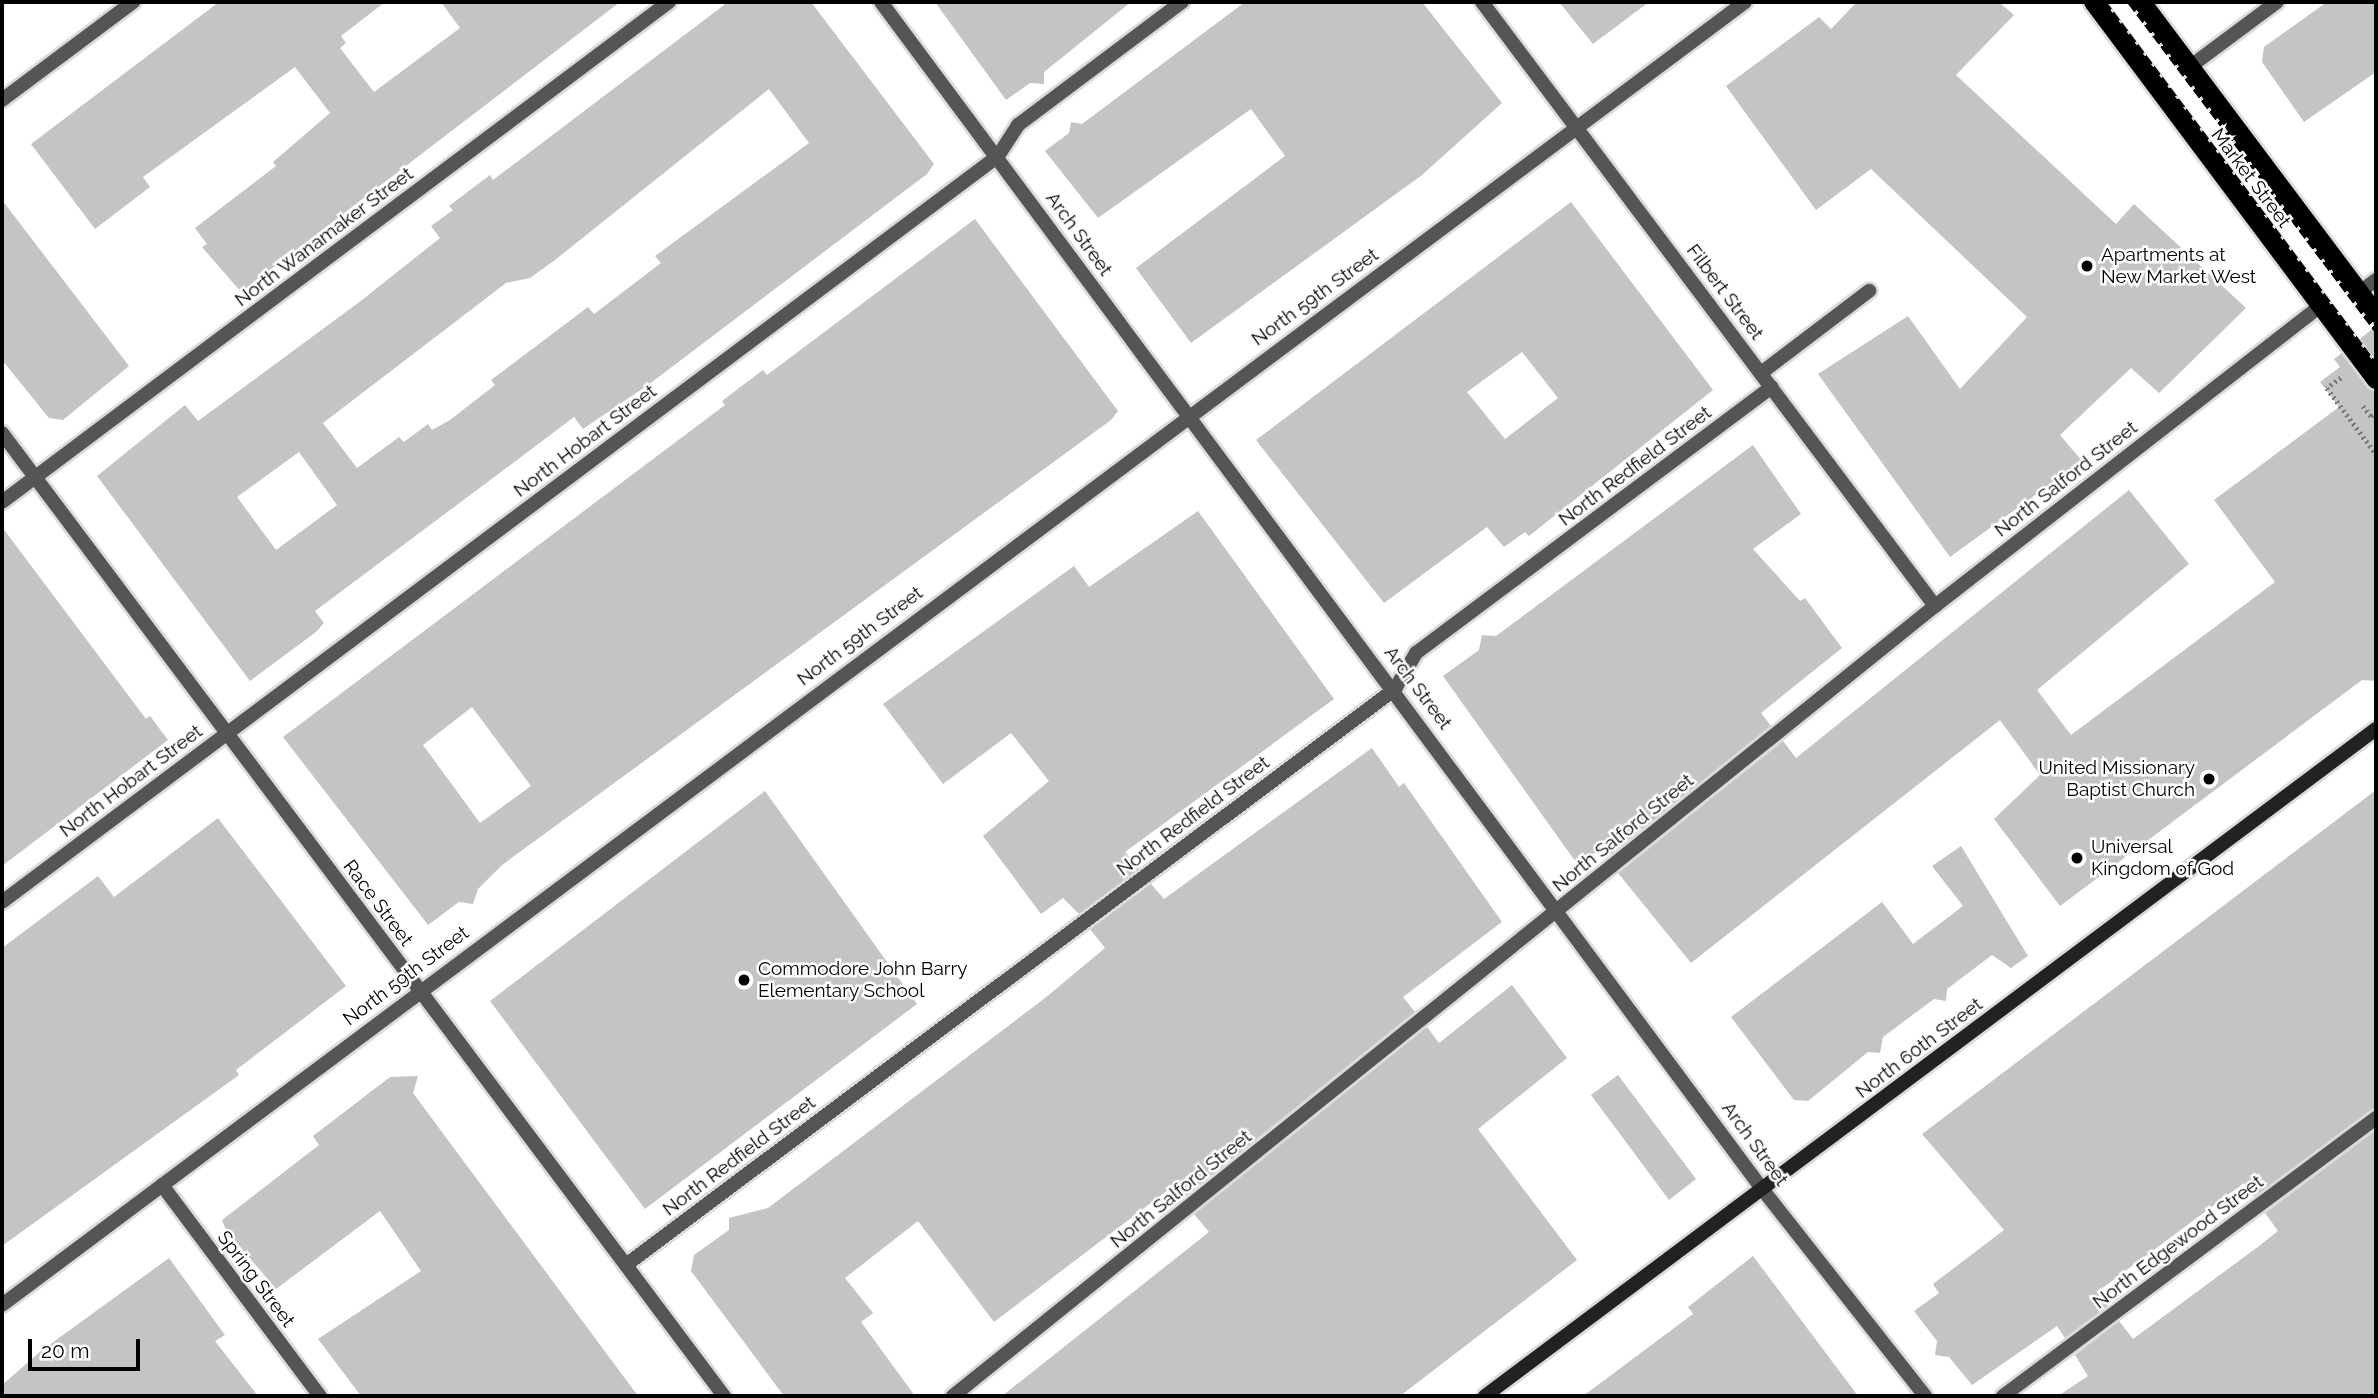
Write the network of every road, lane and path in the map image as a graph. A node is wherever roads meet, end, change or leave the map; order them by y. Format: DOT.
graph roads {
  1 [pos="133,2"];
  2 [pos="669,2"];
  3 [pos="881,2"];
  4 [pos="1182,2"];
  5 [pos="1482,2"];
  6 [pos="1745,2"];
  7 [pos="2093,2"];
  8 [pos="2143,2"];
  9 [pos="2277,2"];
  10 [pos="2191,66"];
  11 [pos="2,100"];
  12 [pos="1577,128"];
  13 [pos="998,156"];
  14 [pos="2376,280"];
  15 [pos="1869,291"];
  16 [pos="2360,292"];
  17 [pos="2320,306"];
  18 [pos="2376,314"];
  19 [pos="1761,373"];
  20 [pos="2376,380"];
  21 [pos="1772,387"];
  22 [pos="2349,387"];
  23 [pos="2356,397"];
  24 [pos="2376,411"];
  25 [pos="1188,414"];
  26 [pos="2,433"];
  27 [pos="2376,454"];
  28 [pos="35,477"];
  29 [pos="2,502"];
  30 [pos="1935,606"];
  31 [pos="1395,689"];
  32 [pos="2376,729"];
  33 [pos="227,733"];
  34 [pos="2,902"];
  35 [pos="1559,909"];
  36 [pos="419,990"];
  37 [pos="2376,1118"];
  38 [pos="162,1185"];
  39 [pos="1763,1189"];
  40 [pos="626,1265"];
  41 [pos="2,1305"];
  42 [pos="320,1396"];
  43 [pos="724,1396"];
  44 [pos="953,1396"];
  45 [pos="1485,1396"];
  46 [pos="1925,1396"];
  47 [pos="2003,1396"];
  1 -- 11 [label="street"];
  2 -- 28 [label="street, North Wanamaker Street"];
  3 -- 13 [label="street, Arch Street"];
  4 -- 13 [label="street, North Hobart Street"];
  5 -- 12 [label="street, Filbert Street"];
  6 -- 12 [label="street, North 59th Street"];
  7 -- 17 [label="main road, Market Street"];
  8 -- 10 [label="main road, Market Street"];
  9 -- 10 [label="street"];
  10 -- 16 [label="main road, Market Street"];
  12 -- 19 [label="street, Filbert Street"];
  12 -- 25 [label="street, North 59th Street"];
  13 -- 25 [label="street, Arch Street"];
  13 -- 33 [label="street, North Hobart Street"];
  14 -- 16 [label="street"];
  15 -- 19 [label="street"];
  16 -- 18 [label="main road, Market Street"];
  17 -- 20 [label="main road, Market Street"];
  17 -- 30 [label="street, North Salford Street"];
  19 -- 21 [label="street, Filbert Street"];
  21 -- 30 [label="street, Filbert Street"];
  21 -- 31 [label="street, North Redfield Street"];
  22 -- 27 [label="path"];
  23 -- 24 [label="path"];
  25 -- 31 [label="street, Arch Street"];
  25 -- 36 [label="street, North 59th Street"];
  26 -- 28 [label="street, Race Street"];
  28 -- 29 [label="street, North Wanamaker Street"];
  28 -- 33 [label="street, Race Street"];
  30 -- 35 [label="street, North Salford Street"];
  31 -- 35 [label="street, Arch Street"];
  31 -- 40 [label="street, North Redfield Street"];
  32 -- 39 [label="street, North 60th Street"];
  33 -- 34 [label="street, North Hobart Street"];
  33 -- 36 [label="street, Race Street"];
  35 -- 39 [label="street, Arch Street"];
  35 -- 44 [label="street, North Salford Street"];
  36 -- 38 [label="street, North 59th Street"];
  36 -- 40 [label="street, Race Street"];
  37 -- 47 [label="street, North Edgewood Street"];
  38 -- 41 [label="street, North 59th Street"];
  38 -- 42 [label="street, Spring Street"];
  39 -- 45 [label="street, North 60th Street"];
  39 -- 46 [label="street, Arch Street"];
  40 -- 43 [label="street, Race Street"];
}
